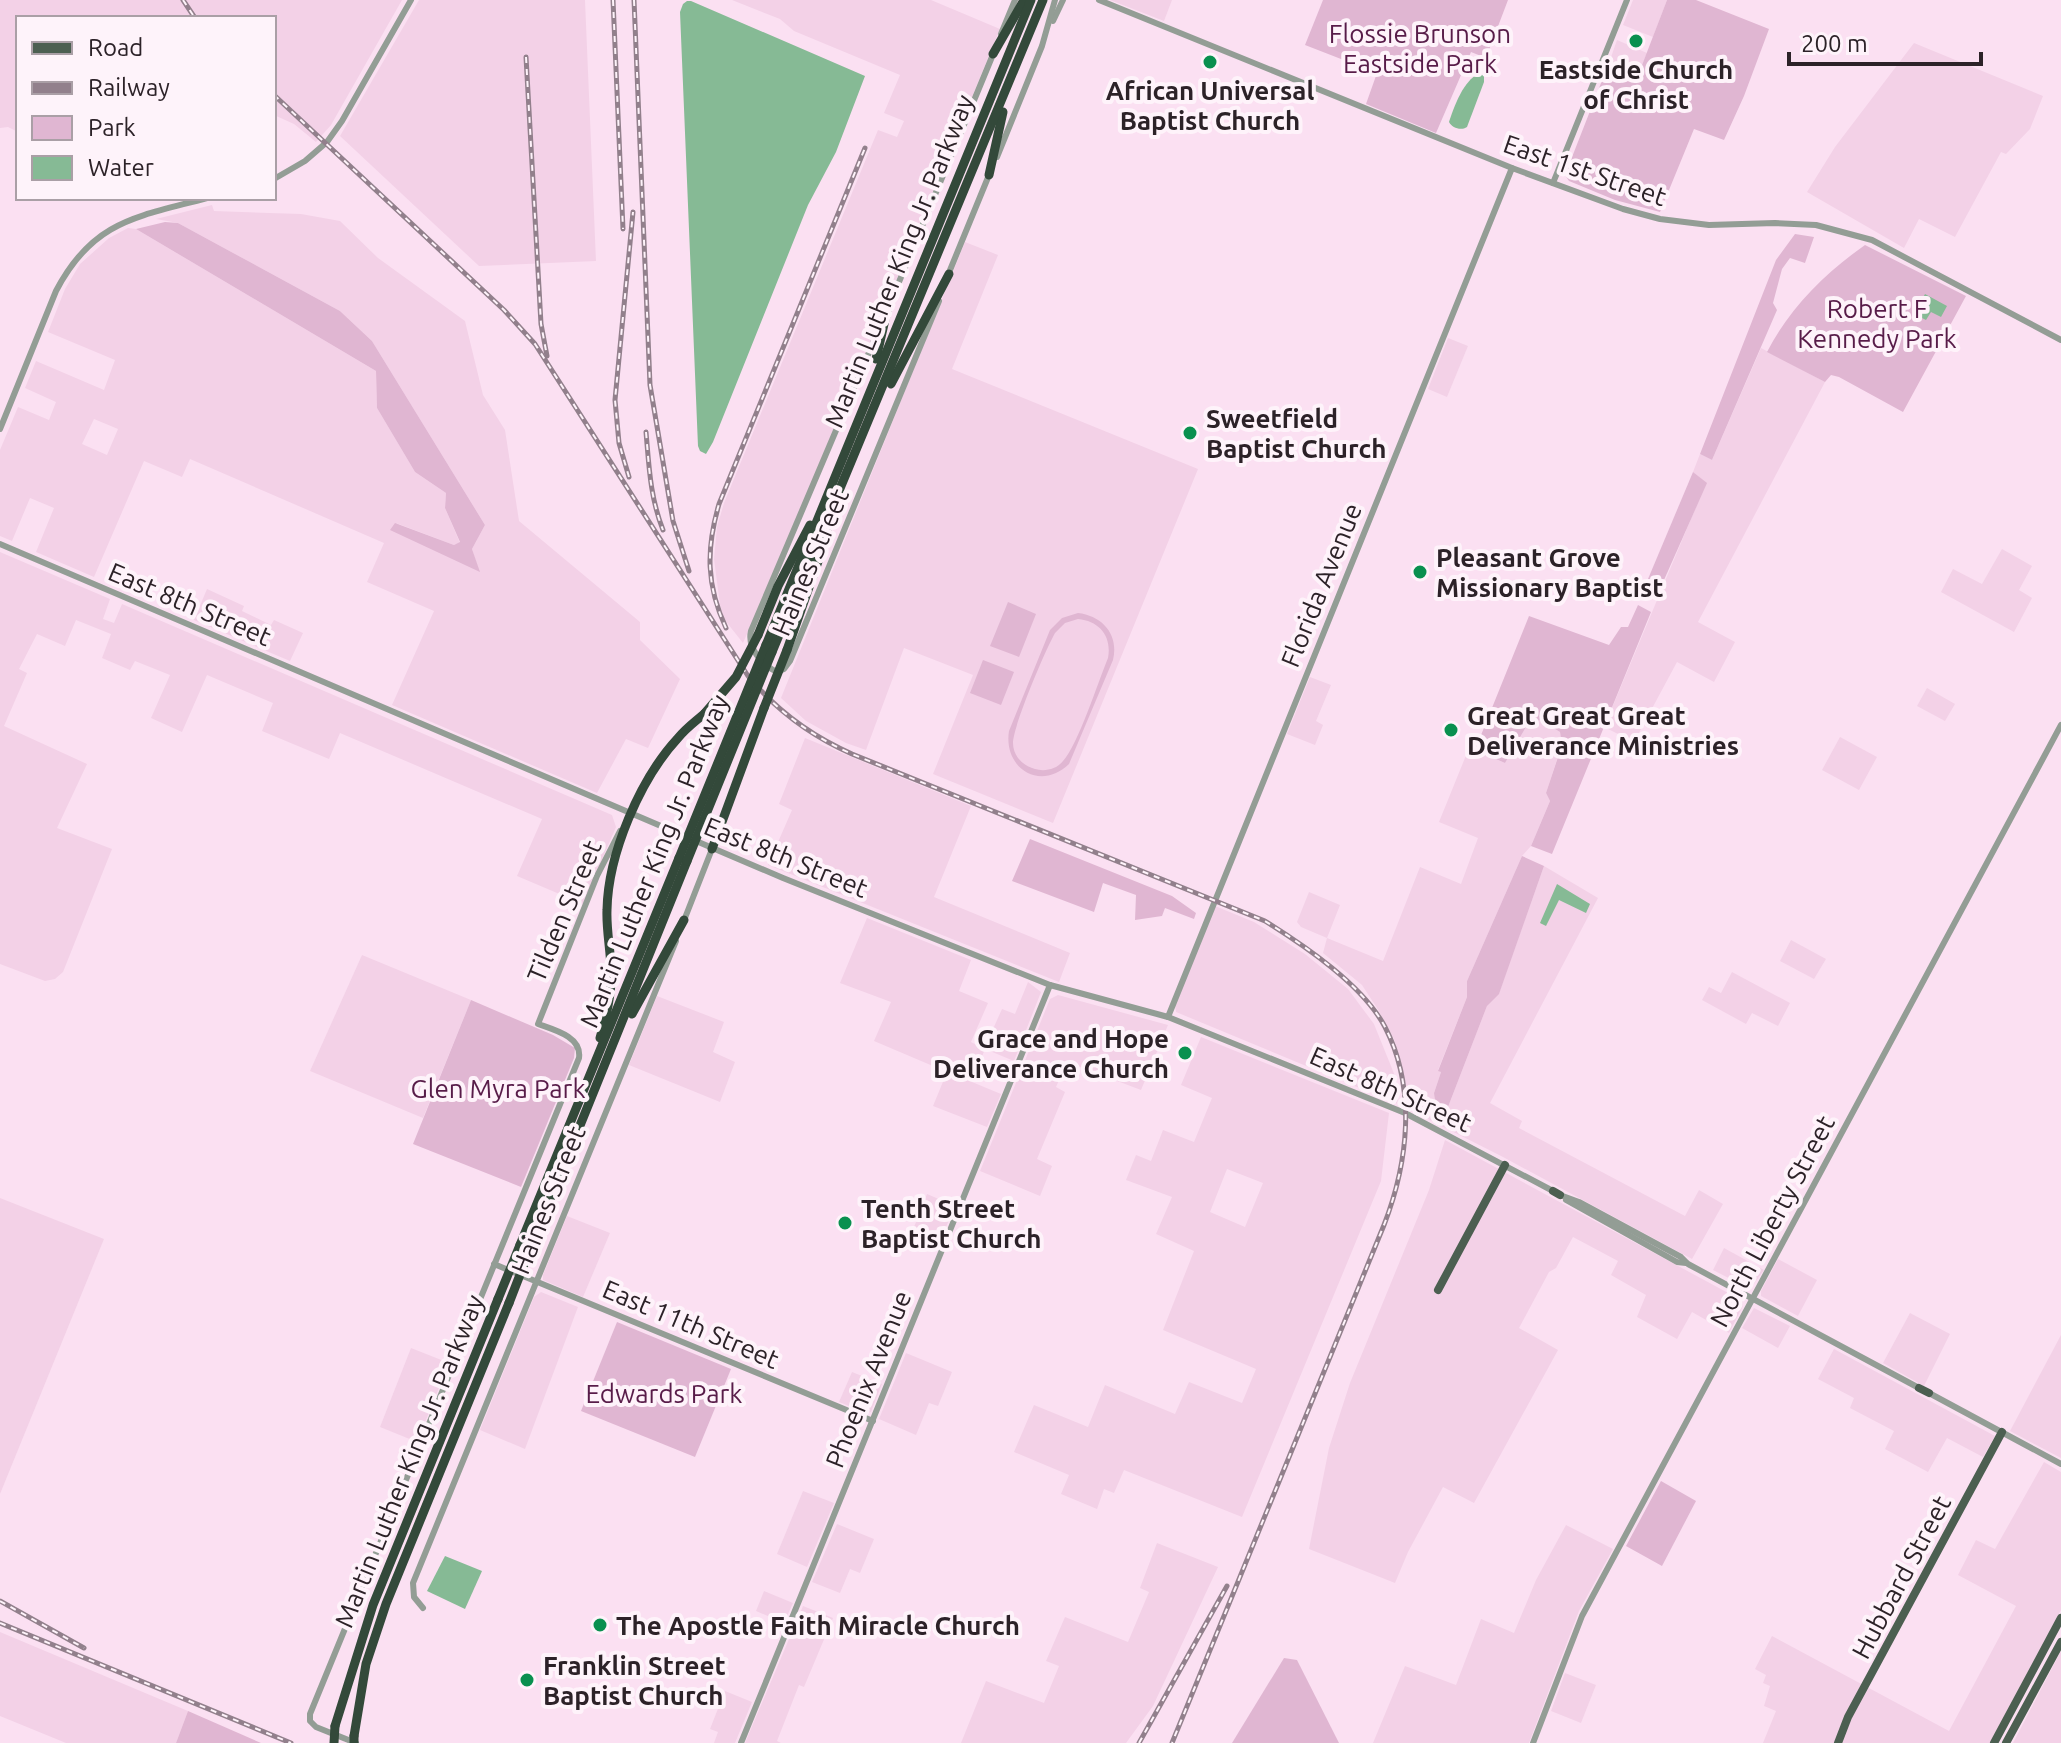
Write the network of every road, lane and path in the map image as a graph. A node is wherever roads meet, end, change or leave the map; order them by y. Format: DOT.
graph roads {
  1 [pos="411,0"];
  2 [pos="1015,0"];
  3 [pos="1024,0"];
  4 [pos="1031,0"];
  5 [pos="1043,0"];
  6 [pos="1055,0"];
  7 [pos="1063,0"];
  8 [pos="1099,0"];
  9 [pos="1627,0"];
  10 [pos="1042,46"];
  11 [pos="993,54"];
  12 [pos="1016,66"];
  13 [pos="1512,168"];
  14 [pos="989,175"];
  15 [pos="276,178"];
  16 [pos="1553,183"];
  17 [pos="200,200"];
  18 [pos="949,274"];
  19 [pos="887,311"];
  20 [pos="2061,340"];
  21 [pos="863,405"];
  22 [pos="0,429"];
  23 [pos="866,429"];
  24 [pos="853,461"];
  25 [pos="821,509"];
  26 [pos="0,544"];
  27 [pos="769,648"];
  28 [pos="2061,725"];
  29 [pos="630,815"];
  30 [pos="712,849"];
  31 [pos="683,860"];
  32 [pos="684,920"];
  33 [pos="1050,985"];
  34 [pos="1168,1017"];
  35 [pos="538,1024"];
  36 [pos="615,1044"];
  37 [pos="587,1083"];
  38 [pos="1505,1165"];
  39 [pos="525,1247"];
  40 [pos="494,1264"];
  41 [pos="536,1282"];
  42 [pos="1438,1290"];
  43 [pos="1753,1298"];
  44 [pos="1919,1388"];
  45 [pos="1929,1393"];
  46 [pos="873,1421"];
  47 [pos="2002,1432"];
  48 [pos="2061,1464"];
  49 [pos="423,1608"];
  50 [pos="2061,1618"];
  51 [pos="2061,1642"];
  52 [pos="355,1741"];
  53 [pos="334,1743"];
  54 [pos="741,1743"];
  55 [pos="1533,1743"];
  56 [pos="1838,1743"];
  57 [pos="1994,1743"];
  58 [pos="2006,1743"];
  1 -- 15 [label="street"];
  2 -- 11 [label="street, Haines Street"];
  3 -- 11 [label="highway"];
  4 -- 21 [label="highway, Martin Luther King Jr. Parkway"];
  5 -- 12 [label="highway, Martin Luther King Jr. Parkway"];
  6 -- 10 [label="street, Haines Street"];
  7 -- 10 [label="street"];
  8 -- 13 [label="street, East 1st Street"];
  9 -- 16 [label="street"];
  10 -- 14 [label="street, Haines Street"];
  11 -- 19 [label="street, Haines Street"];
  12 -- 14 [label="highway"];
  12 -- 23 [label="highway, Martin Luther King Jr. Parkway"];
  13 -- 16 [label="street, East 1st Street"];
  13 -- 34 [label="street, Florida Avenue"];
  14 -- 18 [label="street, Haines Street"];
  16 -- 20 [label="street, East 1st Street"];
  17 -- 22 [label="street"];
  18 -- 19 [label="street, Haines Street"];
  18 -- 23 [label="highway"];
  19 -- 21 [label="highway"];
  21 -- 25 [label="highway, Martin Luther King Jr. Parkway"];
  23 -- 24 [label="highway, Martin Luther King Jr. Parkway"];
  24 -- 27 [label="highway, Martin Luther King Jr. Parkway"];
  24 -- 30 [label="highway, bridge"];
  25 -- 27 [label="highway, Martin Luther King Jr. Parkway"];
  25 -- 29 [label="highway, bridge"];
  26 -- 29 [label="street, East 8th Street"];
  27 -- 31 [label="highway, Martin Luther King Jr. Parkway, bridge"];
  28 -- 43 [label="street, North Liberty Street"];
  29 -- 30 [label="street, East 8th Street"];
  29 -- 35 [label="street, Tilden Street"];
  29 -- 37 [label="highway"];
  30 -- 32 [label="street, Haines Street"];
  30 -- 33 [label="street, East 8th Street"];
  31 -- 36 [label="highway, Martin Luther King Jr. Parkway"];
  31 -- 37 [label="highway, Martin Luther King Jr. Parkway"];
  32 -- 36 [label="highway"];
  32 -- 41 [label="street, Haines Street"];
  33 -- 34 [label="street, East 8th Street"];
  33 -- 46 [label="street, Phoenix Avenue"];
  34 -- 38 [label="street, East 8th Street"];
  35 -- 40 [label="street, Haines Street"];
  36 -- 39 [label="highway, Martin Luther King Jr. Parkway"];
  37 -- 39 [label="highway, Martin Luther King Jr. Parkway"];
  38 -- 42 [label="main road"];
  38 -- 43 [label="street, East 8th Street"];
  39 -- 52 [label="highway, Martin Luther King Jr. Parkway, bridge"];
  39 -- 53 [label="highway, Martin Luther King Jr. Parkway, bridge"];
  40 -- 41 [label="street, East 11th Street"];
  40 -- 52 [label="street, Haines Street"];
  41 -- 46 [label="street, East 11th Street"];
  41 -- 49 [label="street, Haines Street"];
  43 -- 44 [label="street, East 8th Street"];
  43 -- 55 [label="street, North Liberty Street"];
  44 -- 45 [label="main road, East 8th Street"];
  45 -- 47 [label="street, East 8th Street"];
  46 -- 54 [label="street, Phoenix Avenue"];
  47 -- 48 [label="street, East 8th Street"];
  47 -- 56 [label="main road, Hubbard Street"];
  50 -- 57 [label="main road"];
  51 -- 58 [label="main road"];
}
